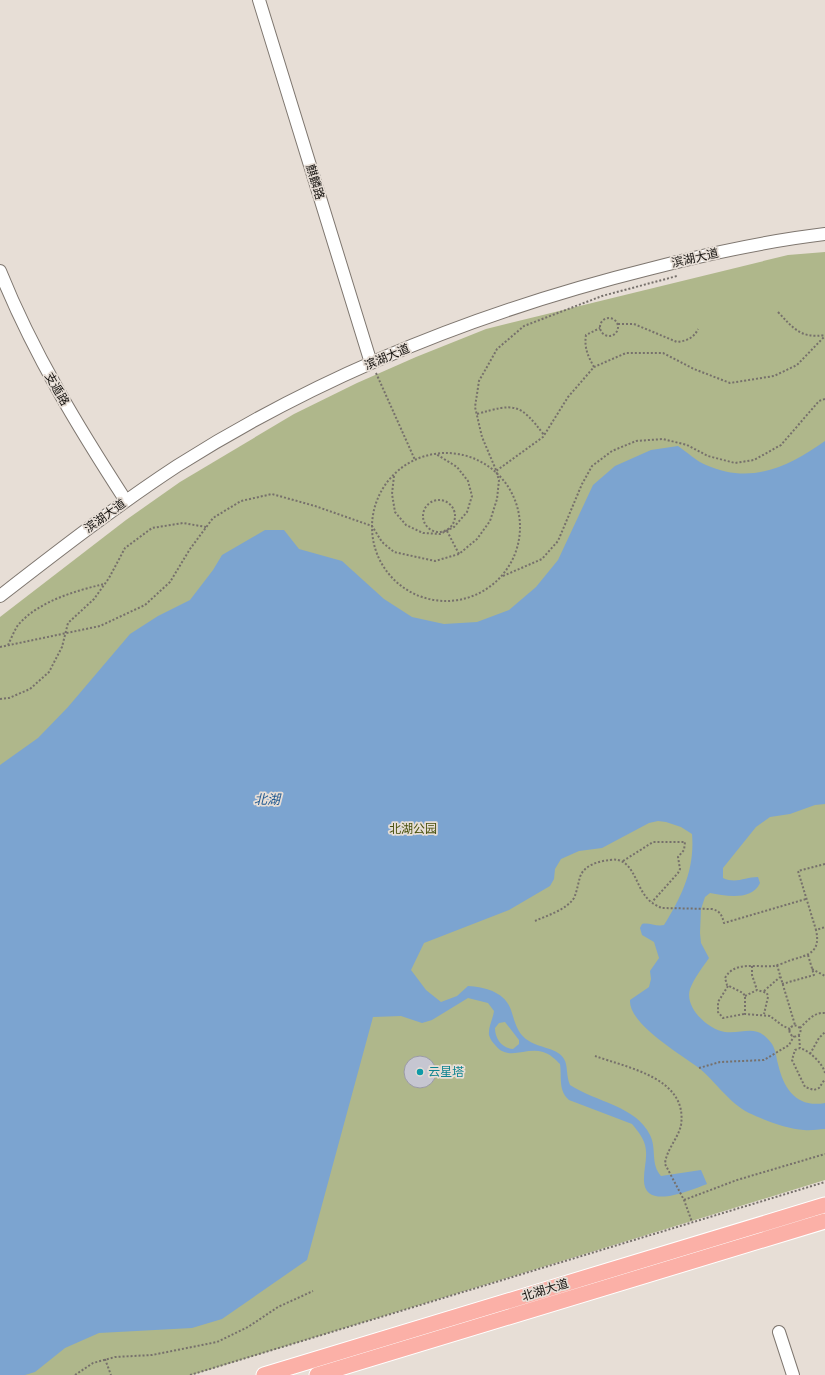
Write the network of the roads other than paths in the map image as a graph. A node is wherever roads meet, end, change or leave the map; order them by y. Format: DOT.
graph roads {
  1 [pos="259,0"];
  2 [pos="825,228"];
  3 [pos="825,234"];
  4 [pos="0,271"];
  5 [pos="370,360"];
  6 [pos="124,498"];
  7 [pos="0,588"];
  8 [pos="0,596"];
  9 [pos="825,1205"];
  10 [pos="825,1221"];
  11 [pos="779,1332"];
  12 [pos="264,1375"];
  13 [pos="317,1375"];
  14 [pos="793,1375"];
  1 -- 5 [label="street, 麒麟路"];
  2 -- 5 [label="street, 滨湖大道"];
  3 -- 5 [label="street, 滨湖大道"];
  4 -- 6 [label="street, 支遁路"];
  5 -- 6 [label="street, 滨湖大道"];
  6 -- 7 [label="street, 滨湖大道"];
  6 -- 8 [label="street, 滨湖大道"];
  9 -- 12 [label="main road, 北湖大道"];
  10 -- 13 [label="main road, 北湖大道"];
  11 -- 14 [label="street"];
}
